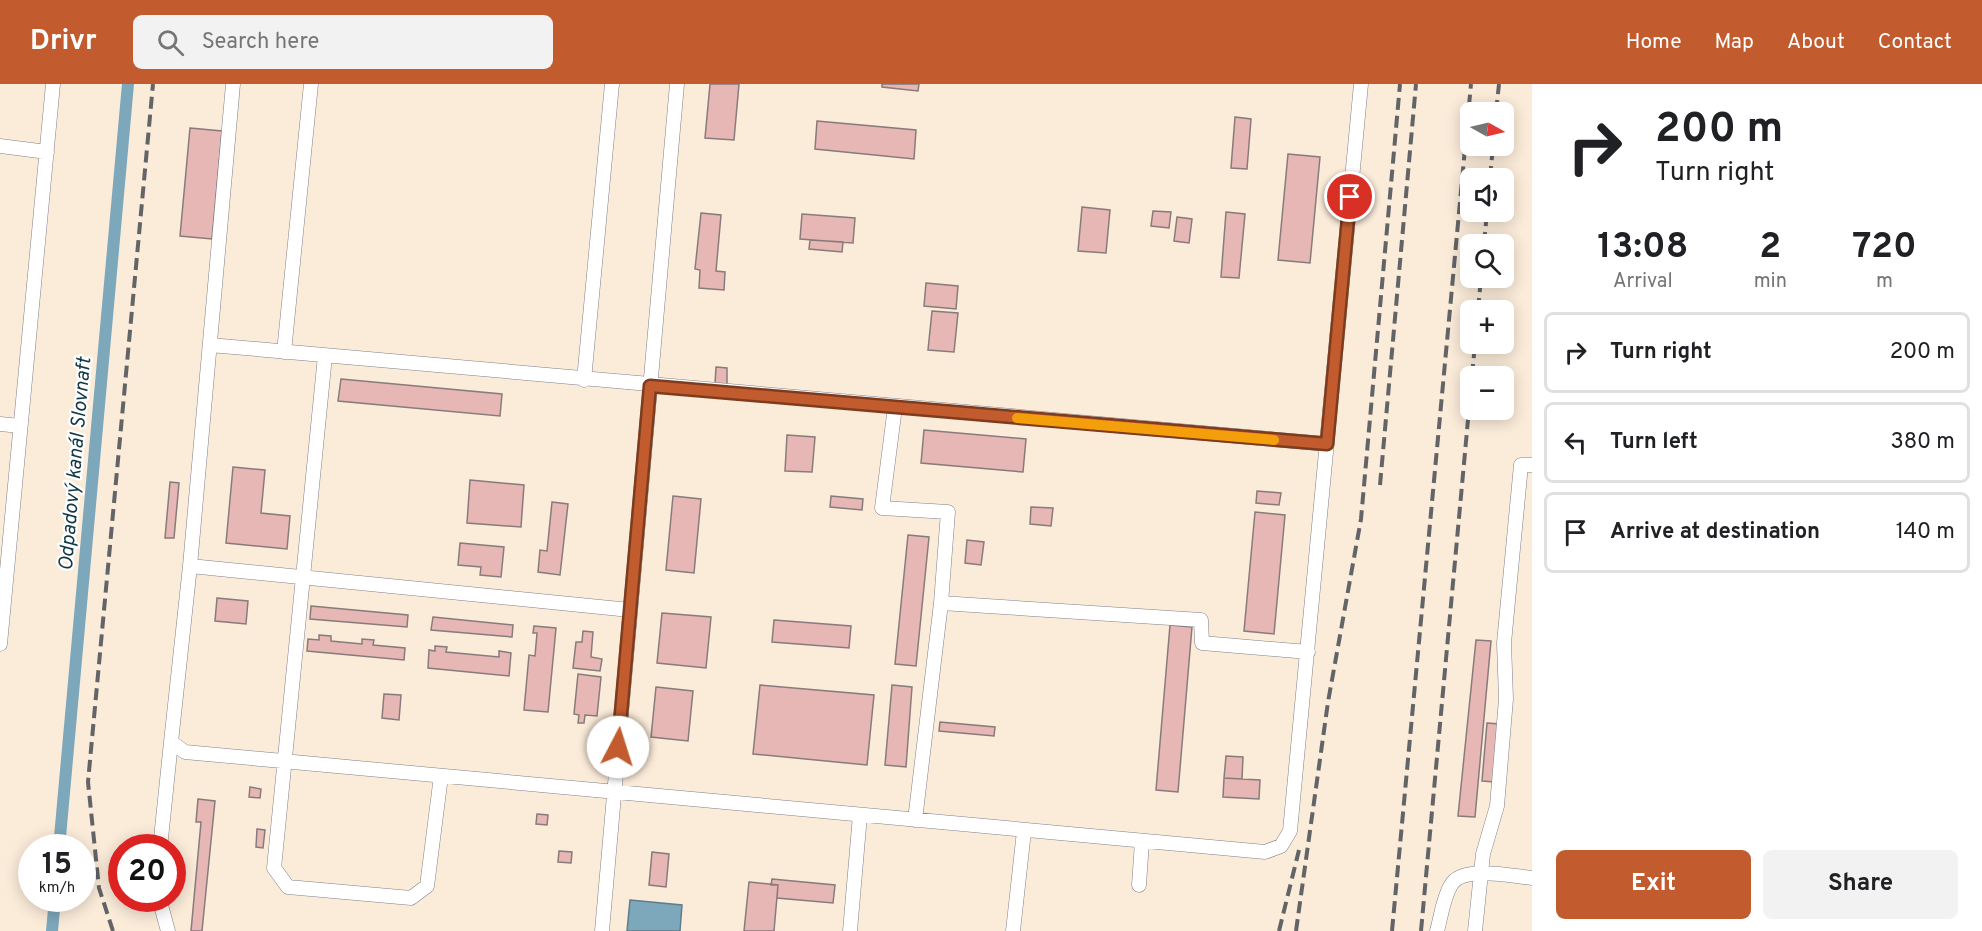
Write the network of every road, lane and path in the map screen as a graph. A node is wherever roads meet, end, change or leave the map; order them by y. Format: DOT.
graph roads {
  1 [pos="53,84"];
  2 [pos="233,84"];
  3 [pos="311,84"];
  4 [pos="612,84"];
  5 [pos="677,84"];
  6 [pos="1360,84"];
  7 [pos="0,146"];
  8 [pos="47,152"];
  9 [pos="210,345"];
  10 [pos="284,352"];
  11 [pos="325,356"];
  12 [pos="584,380"];
  13 [pos="650,386"];
  14 [pos="895,407"];
  15 [pos="0,424"];
  16 [pos="21,426"];
  17 [pos="1327,444"];
  18 [pos="1532,465"];
  19 [pos="190,566"];
  20 [pos="302,576"];
  21 [pos="941,603"];
  22 [pos="630,610"];
  23 [pos="0,644"];
  24 [pos="1308,652"];
  25 [pos="171,742"];
  26 [pos="283,761"];
  27 [pos="441,776"];
  28 [pos="615,791"];
  29 [pos="860,815"];
  30 [pos="915,820"];
  31 [pos="1024,831"];
  32 [pos="161,834"];
  33 [pos="1142,842"];
  34 [pos="1480,873"];
  35 [pos="1532,878"];
  36 [pos="1139,885"];
  37 [pos="163,912"];
  38 [pos="168,931"];
  39 [pos="602,931"];
  40 [pos="850,931"];
  41 [pos="1013,931"];
  42 [pos="1437,931"];
  43 [pos="1475,931"];
  1 -- 8 [label="lane"];
  2 -- 9 [label="lane"];
  3 -- 10 [label="lane"];
  4 -- 12 [label="lane"];
  5 -- 13 [label="lane"];
  6 -- 17 [label="lane"];
  7 -- 8 [label="lane"];
  8 -- 16 [label="lane"];
  9 -- 10 [label="lane"];
  9 -- 19 [label="lane"];
  10 -- 11 [label="lane"];
  11 -- 12 [label="lane"];
  11 -- 20 [label="lane"];
  12 -- 13 [label="lane"];
  13 -- 14 [label="lane"];
  13 -- 22 [label="lane"];
  14 -- 17 [label="lane"];
  14 -- 21 [label="lane"];
  15 -- 16 [label="lane"];
  16 -- 23 [label="lane"];
  17 -- 24 [label="lane"];
  18 -- 34 [label="lane"];
  19 -- 20 [label="lane"];
  19 -- 25 [label="lane"];
  20 -- 22 [label="lane"];
  20 -- 26 [label="lane"];
  21 -- 24 [label="lane"];
  21 -- 30 [label="lane"];
  22 -- 28 [label="lane"];
  24 -- 33 [label="lane"];
  25 -- 26 [label="lane"];
  25 -- 32 [label="lane"];
  26 -- 27 [label="lane"];
  26 -- 27 [label="lane"];
  27 -- 28 [label="lane"];
  28 -- 29 [label="lane"];
  28 -- 39 [label="lane"];
  29 -- 30 [label="lane"];
  29 -- 40 [label="lane"];
  30 -- 31 [label="lane"];
  31 -- 33 [label="lane"];
  31 -- 41 [label="lane"];
  33 -- 36 [label="lane"];
  34 -- 35 [label="lane"];
  34 -- 42 [label="lane"];
  34 -- 43 [label="lane"];
  37 -- 38 [label="lane"];
}
